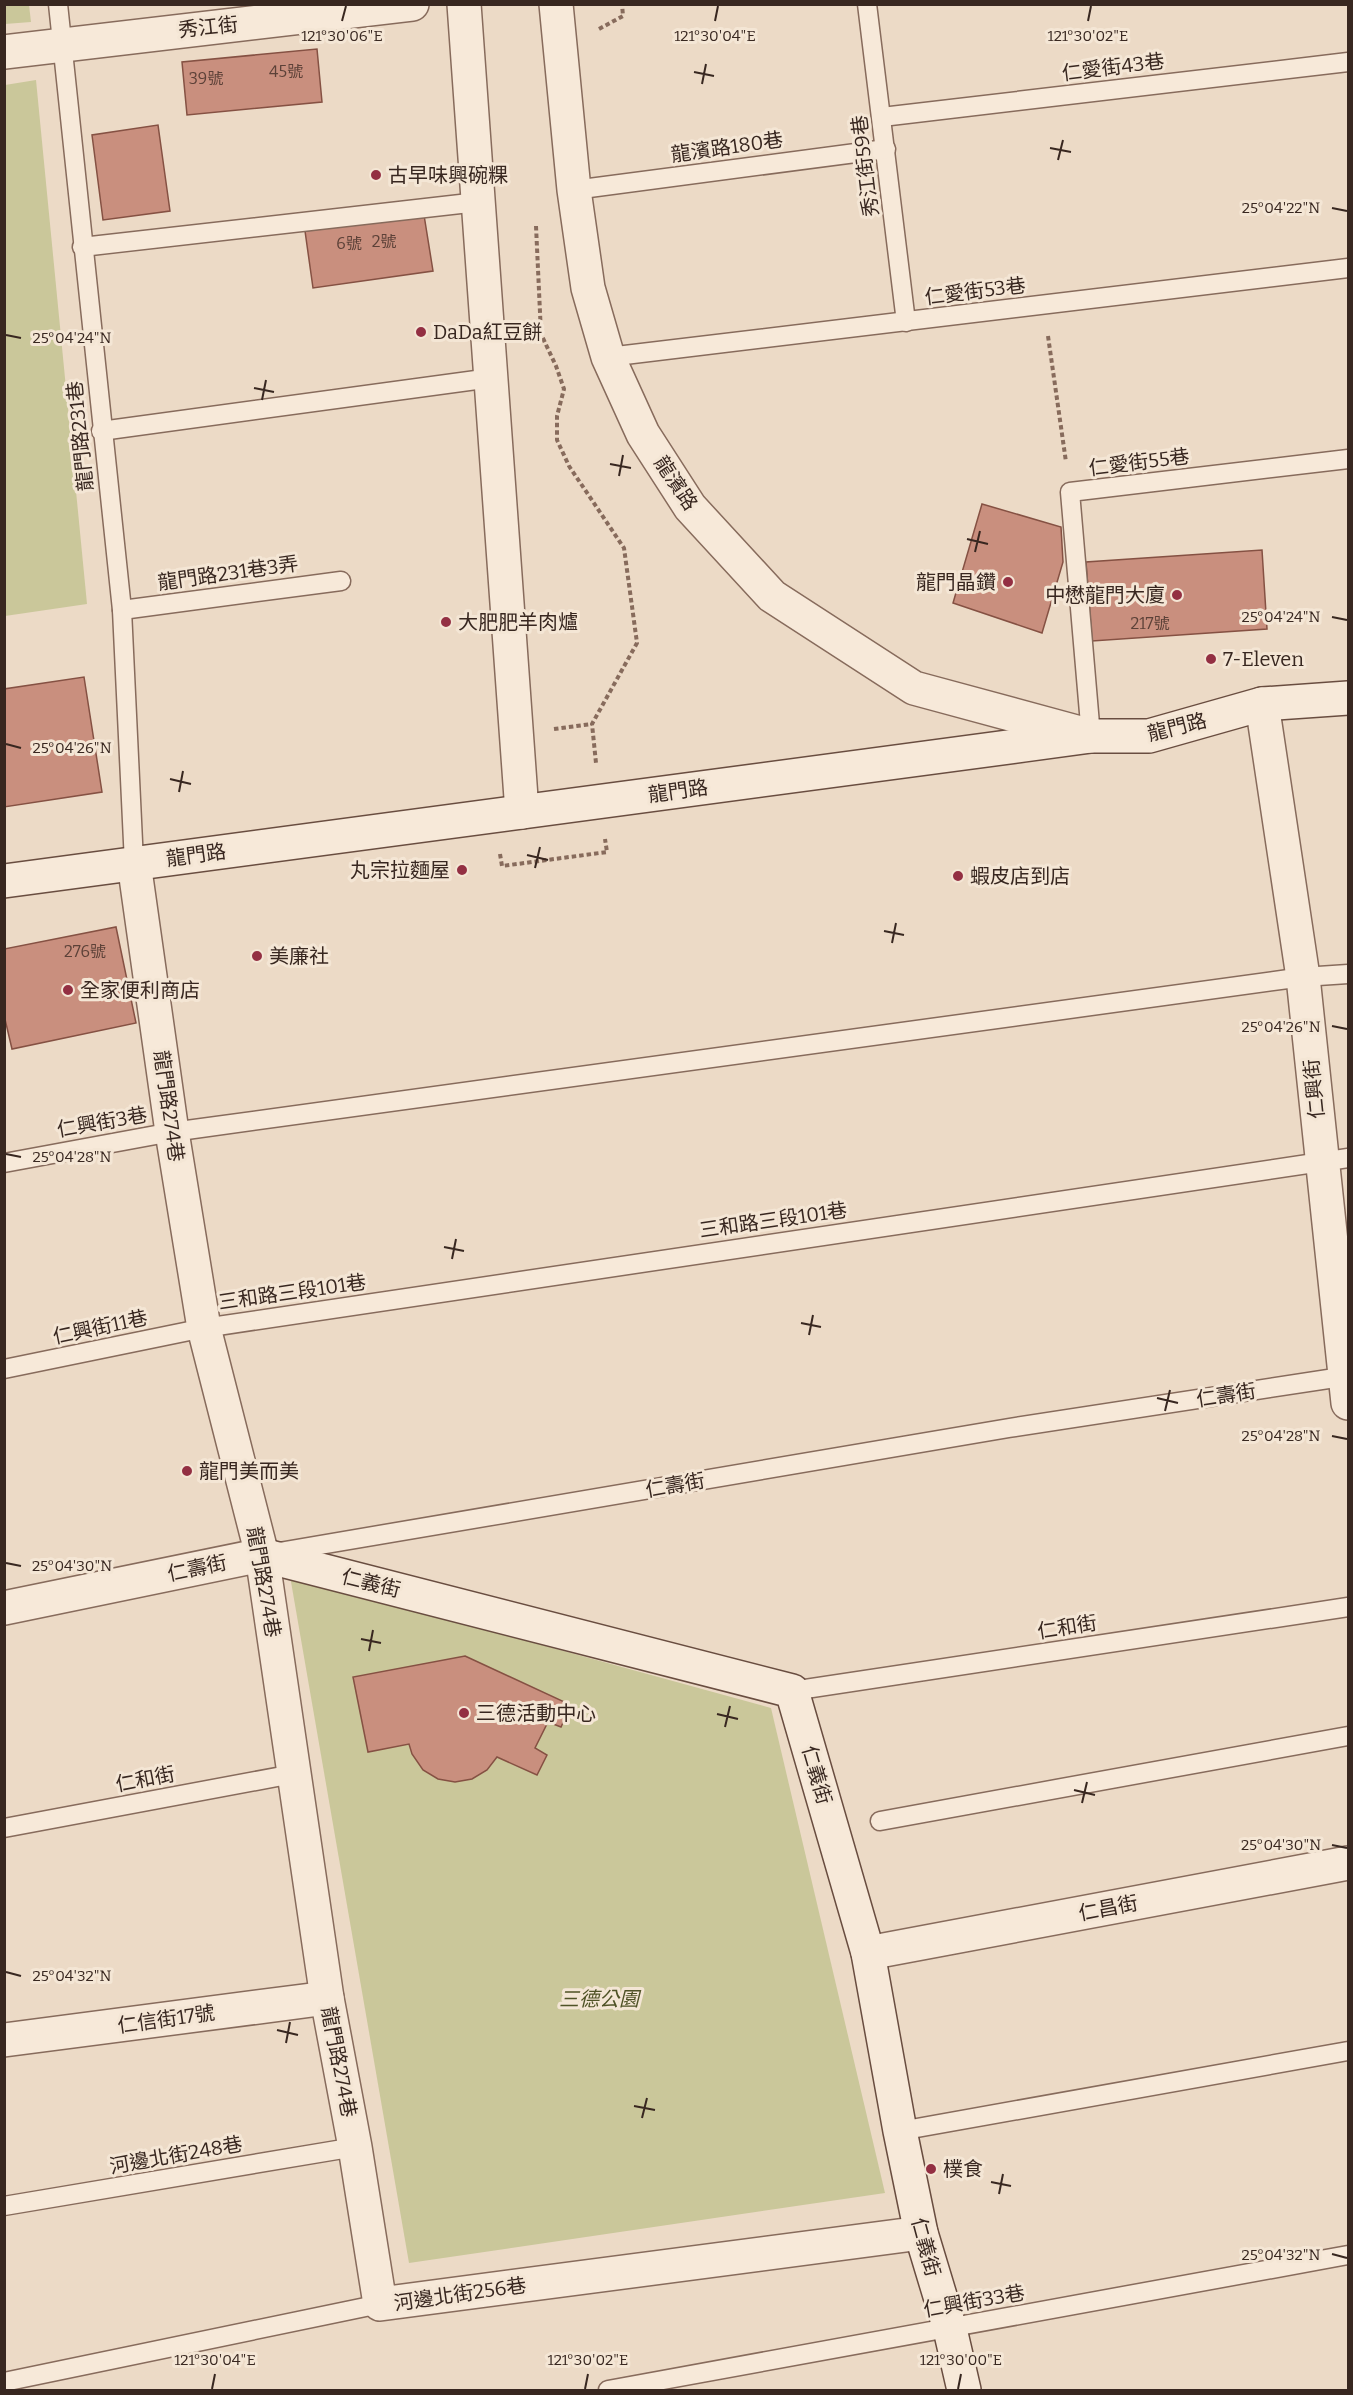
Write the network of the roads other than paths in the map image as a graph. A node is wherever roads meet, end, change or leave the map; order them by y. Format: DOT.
graph roads {
  1 [pos="57,4"];
  2 [pos="412,4"];
  3 [pos="464,4"];
  4 [pos="556,4"];
  5 [pos="867,4"];
  6 [pos="62,44"];
  7 [pos="4,52"];
  8 [pos="1348,62"];
  9 [pos="882,117"];
  10 [pos="886,149"];
  11 [pos="574,190"];
  12 [pos="478,202"];
  13 [pos="82,247"];
  14 [pos="1348,268"];
  15 [pos="906,322"];
  16 [pos="608,357"];
  17 [pos="491,378"];
  18 [pos="101,431"];
  19 [pos="1348,459"];
  20 [pos="341,580"];
  21 [pos="122,610"];
  22 [pos="1348,698"];
  23 [pos="1262,704"];
  24 [pos="1091,736"];
  25 [pos="522,812"];
  26 [pos="134,863"];
  27 [pos="4,881"];
  28 [pos="1348,974"];
  29 [pos="1303,977"];
  30 [pos="172,1132"];
  31 [pos="1335,1160"];
  32 [pos="4,1163"];
  33 [pos="204,1328"];
  34 [pos="4,1369"];
  35 [pos="1347,1385"];
  36 [pos="262,1555"];
  37 [pos="1348,1607"];
  38 [pos="4,1608"];
  39 [pos="792,1691"];
  40 [pos="1348,1736"];
  41 [pos="293,1774"];
  42 [pos="880,1821"];
  43 [pos="4,1828"];
  44 [pos="1348,1863"];
  45 [pos="868,1953"];
  46 [pos="327,1998"];
  47 [pos="4,2040"];
  48 [pos="1348,2051"];
  49 [pos="900,2131"];
  50 [pos="355,2147"];
  51 [pos="4,2206"];
  52 [pos="921,2233"];
  53 [pos="1348,2255"];
  54 [pos="380,2304"];
  55 [pos="950,2329"];
  56 [pos="4,2382"];
  57 [pos="608,2391"];
  58 [pos="964,2391"];
  1 -- 6 [label="lane, 龍門路231巷"];
  2 -- 6 [label="street, 秀江街"];
  3 -- 12 [label="street"];
  4 -- 11 [label="street, 龍濱路"];
  5 -- 9 [label="lane, 秀江街59巷"];
  6 -- 7 [label="street, 秀江街"];
  6 -- 13 [label="lane, 龍門路231巷"];
  8 -- 9 [label="lane, 仁愛街43巷"];
  9 -- 10 [label="lane, 秀江街59巷"];
  10 -- 11 [label="lane, 龍濱路180巷"];
  10 -- 15 [label="lane, 秀江街59巷"];
  11 -- 16 [label="street, 龍濱路"];
  12 -- 13 [label="lane"];
  12 -- 17 [label="street"];
  13 -- 18 [label="lane, 龍門路231巷"];
  14 -- 15 [label="lane, 仁愛街53巷"];
  15 -- 16 [label="lane, 仁愛街53巷"];
  16 -- 24 [label="street, 龍濱路"];
  17 -- 18 [label="lane"];
  17 -- 25 [label="street"];
  18 -- 21 [label="lane, 龍門路231巷"];
  19 -- 24 [label="lane, 仁愛街55巷"];
  20 -- 21 [label="lane, 龍門路231巷3弄"];
  21 -- 26 [label="lane, 龍門路231巷"];
  22 -- 23 [label="street, 龍門路"];
  23 -- 24 [label="street, 龍門路"];
  23 -- 29 [label="street, 仁興街"];
  24 -- 25 [label="street, 龍門路"];
  25 -- 26 [label="street, 龍門路"];
  26 -- 27 [label="street, 龍門路"];
  26 -- 30 [label="street, 龍門路274巷"];
  28 -- 29 [label="lane, 仁興街3巷"];
  29 -- 30 [label="lane, 仁興街3巷"];
  29 -- 31 [label="street, 仁興街"];
  30 -- 32 [label="lane, 仁興街3巷"];
  30 -- 33 [label="street, 龍門路274巷"];
  31 -- 33 [label="lane, 三和路三段101巷"];
  31 -- 35 [label="street, 仁興街"];
  33 -- 34 [label="lane, 仁興街11巷"];
  33 -- 36 [label="street, 龍門路274巷"];
  35 -- 36 [label="lane, 仁壽街"];
  36 -- 38 [label="street, 仁壽街"];
  36 -- 39 [label="street, 仁義街"];
  36 -- 41 [label="street, 龍門路274巷"];
  37 -- 39 [label="lane, 仁和街"];
  39 -- 45 [label="street, 仁義街"];
  40 -- 42 [label="lane"];
  41 -- 43 [label="lane, 仁和街"];
  41 -- 46 [label="street, 龍門路274巷"];
  44 -- 45 [label="street, 仁昌街"];
  45 -- 49 [label="street, 仁義街"];
  46 -- 47 [label="street, 仁信街17號"];
  46 -- 50 [label="street, 龍門路274巷"];
  48 -- 49 [label="lane"];
  49 -- 52 [label="street, 仁義街"];
  50 -- 51 [label="lane, 河邊北街248巷"];
  50 -- 54 [label="street, 龍門路274巷"];
  52 -- 54 [label="street, 河邊北街256巷"];
  52 -- 55 [label="street, 仁義街"];
  53 -- 55 [label="lane, 仁興街33巷"];
  54 -- 56 [label="lane, 河邊北街256巷"];
  55 -- 57 [label="lane, 仁興街33巷"];
  55 -- 58 [label="street, 仁義街"];
}
